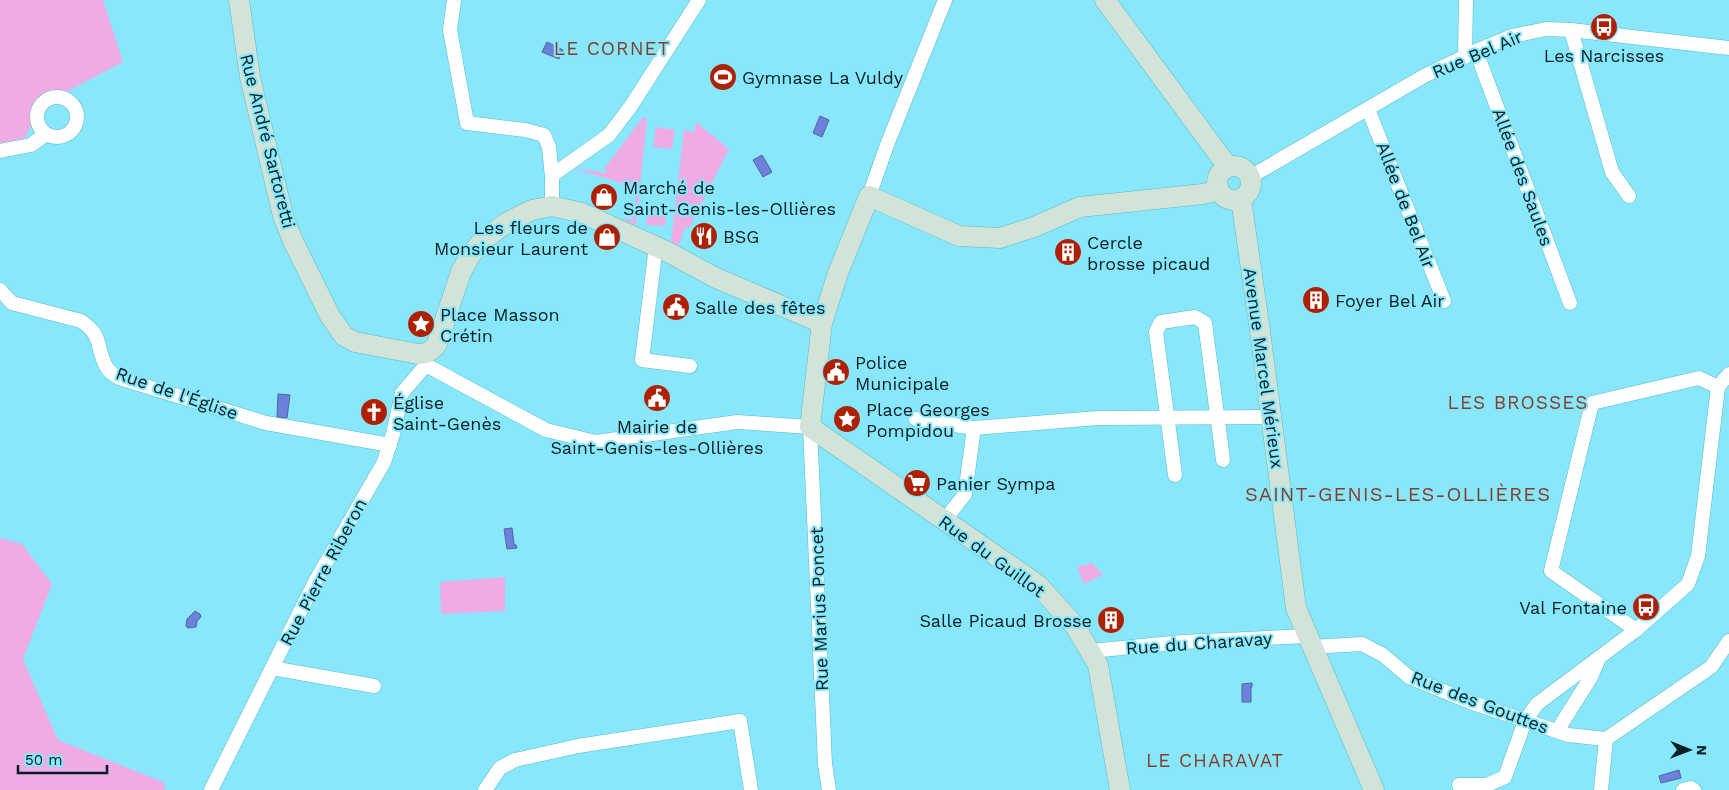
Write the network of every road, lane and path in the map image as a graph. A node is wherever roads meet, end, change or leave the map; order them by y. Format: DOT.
graph roads {
  1 [pos="239,0"];
  2 [pos="454,0"];
  3 [pos="699,0"];
  4 [pos="945,0"];
  5 [pos="1105,0"];
  6 [pos="1466,0"];
  7 [pos="1571,30"];
  8 [pos="1729,48"];
  9 [pos="1470,54"];
  10 [pos="1368,109"];
  11 [pos="46,134"];
  12 [pos="0,150"];
  13 [pos="1228,168"];
  14 [pos="552,177"];
  15 [pos="1250,177"];
  16 [pos="1219,190"];
  17 [pos="869,196"];
  18 [pos="1629,196"];
  19 [pos="1241,199"];
  20 [pos="552,206"];
  21 [pos="656,246"];
  22 [pos="0,290"];
  23 [pos="1444,300"];
  24 [pos="1570,304"];
  25 [pos="822,323"];
  26 [pos="426,359"];
  27 [pos="690,366"];
  28 [pos="1729,374"];
  29 [pos="1718,387"];
  30 [pos="1218,417"];
  31 [pos="1271,417"];
  32 [pos="1168,418"];
  33 [pos="916,419"];
  34 [pos="810,427"];
  35 [pos="974,428"];
  36 [pos="390,445"];
  37 [pos="1223,460"];
  38 [pos="1175,476"];
  39 [pos="944,521"];
  40 [pos="1636,630"];
  41 [pos="1729,641"];
  42 [pos="1309,642"];
  43 [pos="1091,651"];
  44 [pos="1600,658"];
  45 [pos="272,668"];
  46 [pos="374,686"];
  47 [pos="1526,721"];
  48 [pos="1557,731"];
  49 [pos="1606,739"];
  50 [pos="1459,785"];
  51 [pos="211,790"];
  52 [pos="485,790"];
  53 [pos="751,790"];
  54 [pos="829,790"];
  55 [pos="1120,790"];
  56 [pos="1374,790"];
  57 [pos="1601,790"];
  58 [pos="1683,790"];
  59 [pos="1694,790"];
  1 -- 26 [label="street, Rue André Sartoretti"];
  2 -- 14 [label="street"];
  3 -- 14 [label="street"];
  4 -- 17 [label="street"];
  5 -- 13 [label="street"];
  6 -- 9 [label="street"];
  7 -- 8 [label="street, Rue Bel Air"];
  7 -- 9 [label="street, Rue Bel Air"];
  7 -- 18 [label="street"];
  9 -- 10 [label="street, Rue Bel Air"];
  9 -- 24 [label="street, Allée des Saules"];
  10 -- 15 [label="street, Rue Bel Air"];
  10 -- 23 [label="street, Allée de Bel Air"];
  11 -- 12 [label="street"];
  13 -- 15 [label="street"];
  13 -- 16 [label="street"];
  14 -- 20 [label="street"];
  15 -- 19 [label="street"];
  16 -- 17 [label="street"];
  16 -- 19 [label="street"];
  17 -- 25 [label="street"];
  19 -- 31 [label="street, Avenue Marcel Mérieux"];
  20 -- 21 [label="street"];
  20 -- 26 [label="street"];
  21 -- 25 [label="street"];
  21 -- 27 [label="street"];
  22 -- 36 [label="street, Rue de l'Église"];
  25 -- 34 [label="street"];
  26 -- 34 [label="street"];
  26 -- 36 [label="street, Rue Pierre Riberon"];
  28 -- 29 [label="street"];
  29 -- 40 [label="street"];
  29 -- 40 [label="street"];
  30 -- 31 [label="street"];
  30 -- 32 [label="street"];
  30 -- 32 [label="street"];
  30 -- 37 [label="street"];
  31 -- 42 [label="street, Avenue Marcel Mérieux"];
  32 -- 35 [label="street"];
  32 -- 38 [label="street"];
  33 -- 35 [label="street"];
  34 -- 39 [label="street, Rue du Guillot"];
  34 -- 54 [label="street, Rue Marius Poncet"];
  35 -- 39 [label="street"];
  36 -- 45 [label="street, Rue Pierre Riberon"];
  39 -- 43 [label="street, Rue du Guillot"];
  40 -- 44 [label="street"];
  41 -- 49 [label="street"];
  42 -- 43 [label="street, Rue du Charavay"];
  42 -- 47 [label="street, Rue des Gouttes"];
  42 -- 56 [label="street, Avenue Marcel Mérieux"];
  43 -- 55 [label="street, Rue du Guillot"];
  44 -- 47 [label="street"];
  44 -- 48 [label="street"];
  45 -- 46 [label="street"];
  45 -- 51 [label="street, Rue Pierre Riberon"];
  47 -- 48 [label="street, Rue des Gouttes"];
  47 -- 50 [label="street"];
  48 -- 49 [label="street, Rue des Gouttes"];
  49 -- 57 [label="street"];
  52 -- 53 [label="street"];
  58 -- 59 [label="street"];
}
